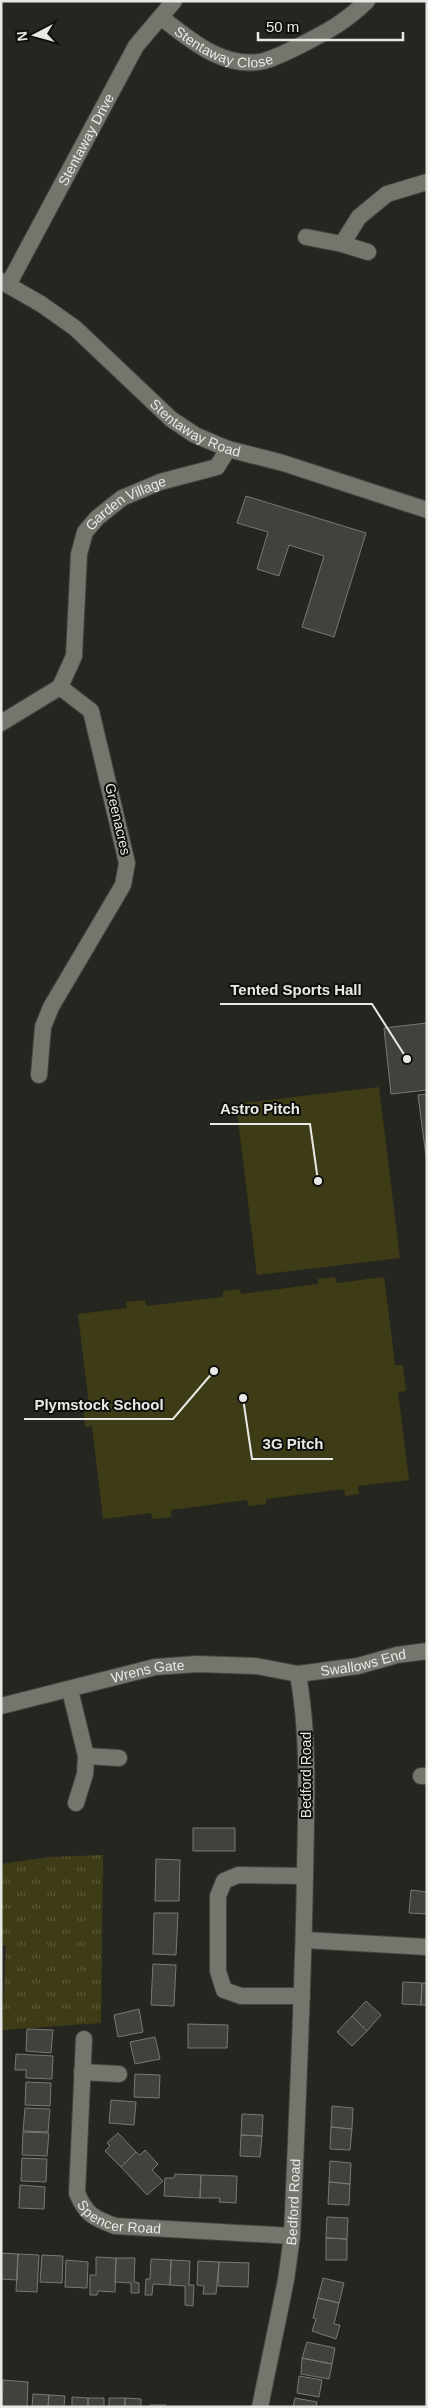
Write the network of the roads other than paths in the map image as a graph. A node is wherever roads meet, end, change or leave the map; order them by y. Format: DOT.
graph roads {
  1 [pos="174,1"];
  2 [pos="366,1"];
  3 [pos="162,18"];
  4 [pos="427,182"];
  5 [pos="306,237"];
  6 [pos="342,244"];
  7 [pos="368,252"];
  8 [pos="5,283"];
  9 [pos="228,449"];
  10 [pos="427,510"];
  11 [pos="60,688"];
  12 [pos="1,723"];
  13 [pos="39,1075"];
  14 [pos="427,1651"];
  15 [pos="298,1674"];
  16 [pos="70,1690"];
  17 [pos="1,1706"];
  18 [pos="86,1756"];
  19 [pos="118,1758"];
  20 [pos="76,1803"];
  21 [pos="305,1876"];
  22 [pos="304,1940"];
  23 [pos="427,1947"];
  24 [pos="302,1996"];
  25 [pos="84,2039"];
  26 [pos="82,2072"];
  27 [pos="119,2074"];
  28 [pos="292,2236"];
  29 [pos="260,2407"];
  1 -- 3 [label="street, Stentaway Drive"];
  2 -- 3 [label="street, Stentaway Close"];
  3 -- 8 [label="street, Stentaway Drive"];
  4 -- 6 [label="street"];
  5 -- 6 [label="street"];
  6 -- 7 [label="street"];
  8 -- 9 [label="street, Stentaway Road"];
  9 -- 10 [label="street, Stentaway Road"];
  9 -- 11 [label="street, Garden Village"];
  11 -- 12 [label="street"];
  11 -- 13 [label="street, Greenacres"];
  14 -- 15 [label="street, Swallows End"];
  15 -- 16 [label="street, Wrens Gate"];
  15 -- 21 [label="street, Bedford Road"];
  16 -- 17 [label="street, Wrens Gate"];
  16 -- 18 [label="street"];
  18 -- 19 [label="street"];
  18 -- 20 [label="street"];
  21 -- 22 [label="street, Bedford Road"];
  21 -- 24 [label="street"];
  22 -- 23 [label="street"];
  22 -- 24 [label="street, Bedford Road"];
  24 -- 28 [label="street, Bedford Road"];
  25 -- 26 [label="street, Spencer Road"];
  26 -- 27 [label="street"];
  26 -- 28 [label="street, Spencer Road"];
  28 -- 29 [label="street, Bedford Road"];
}
